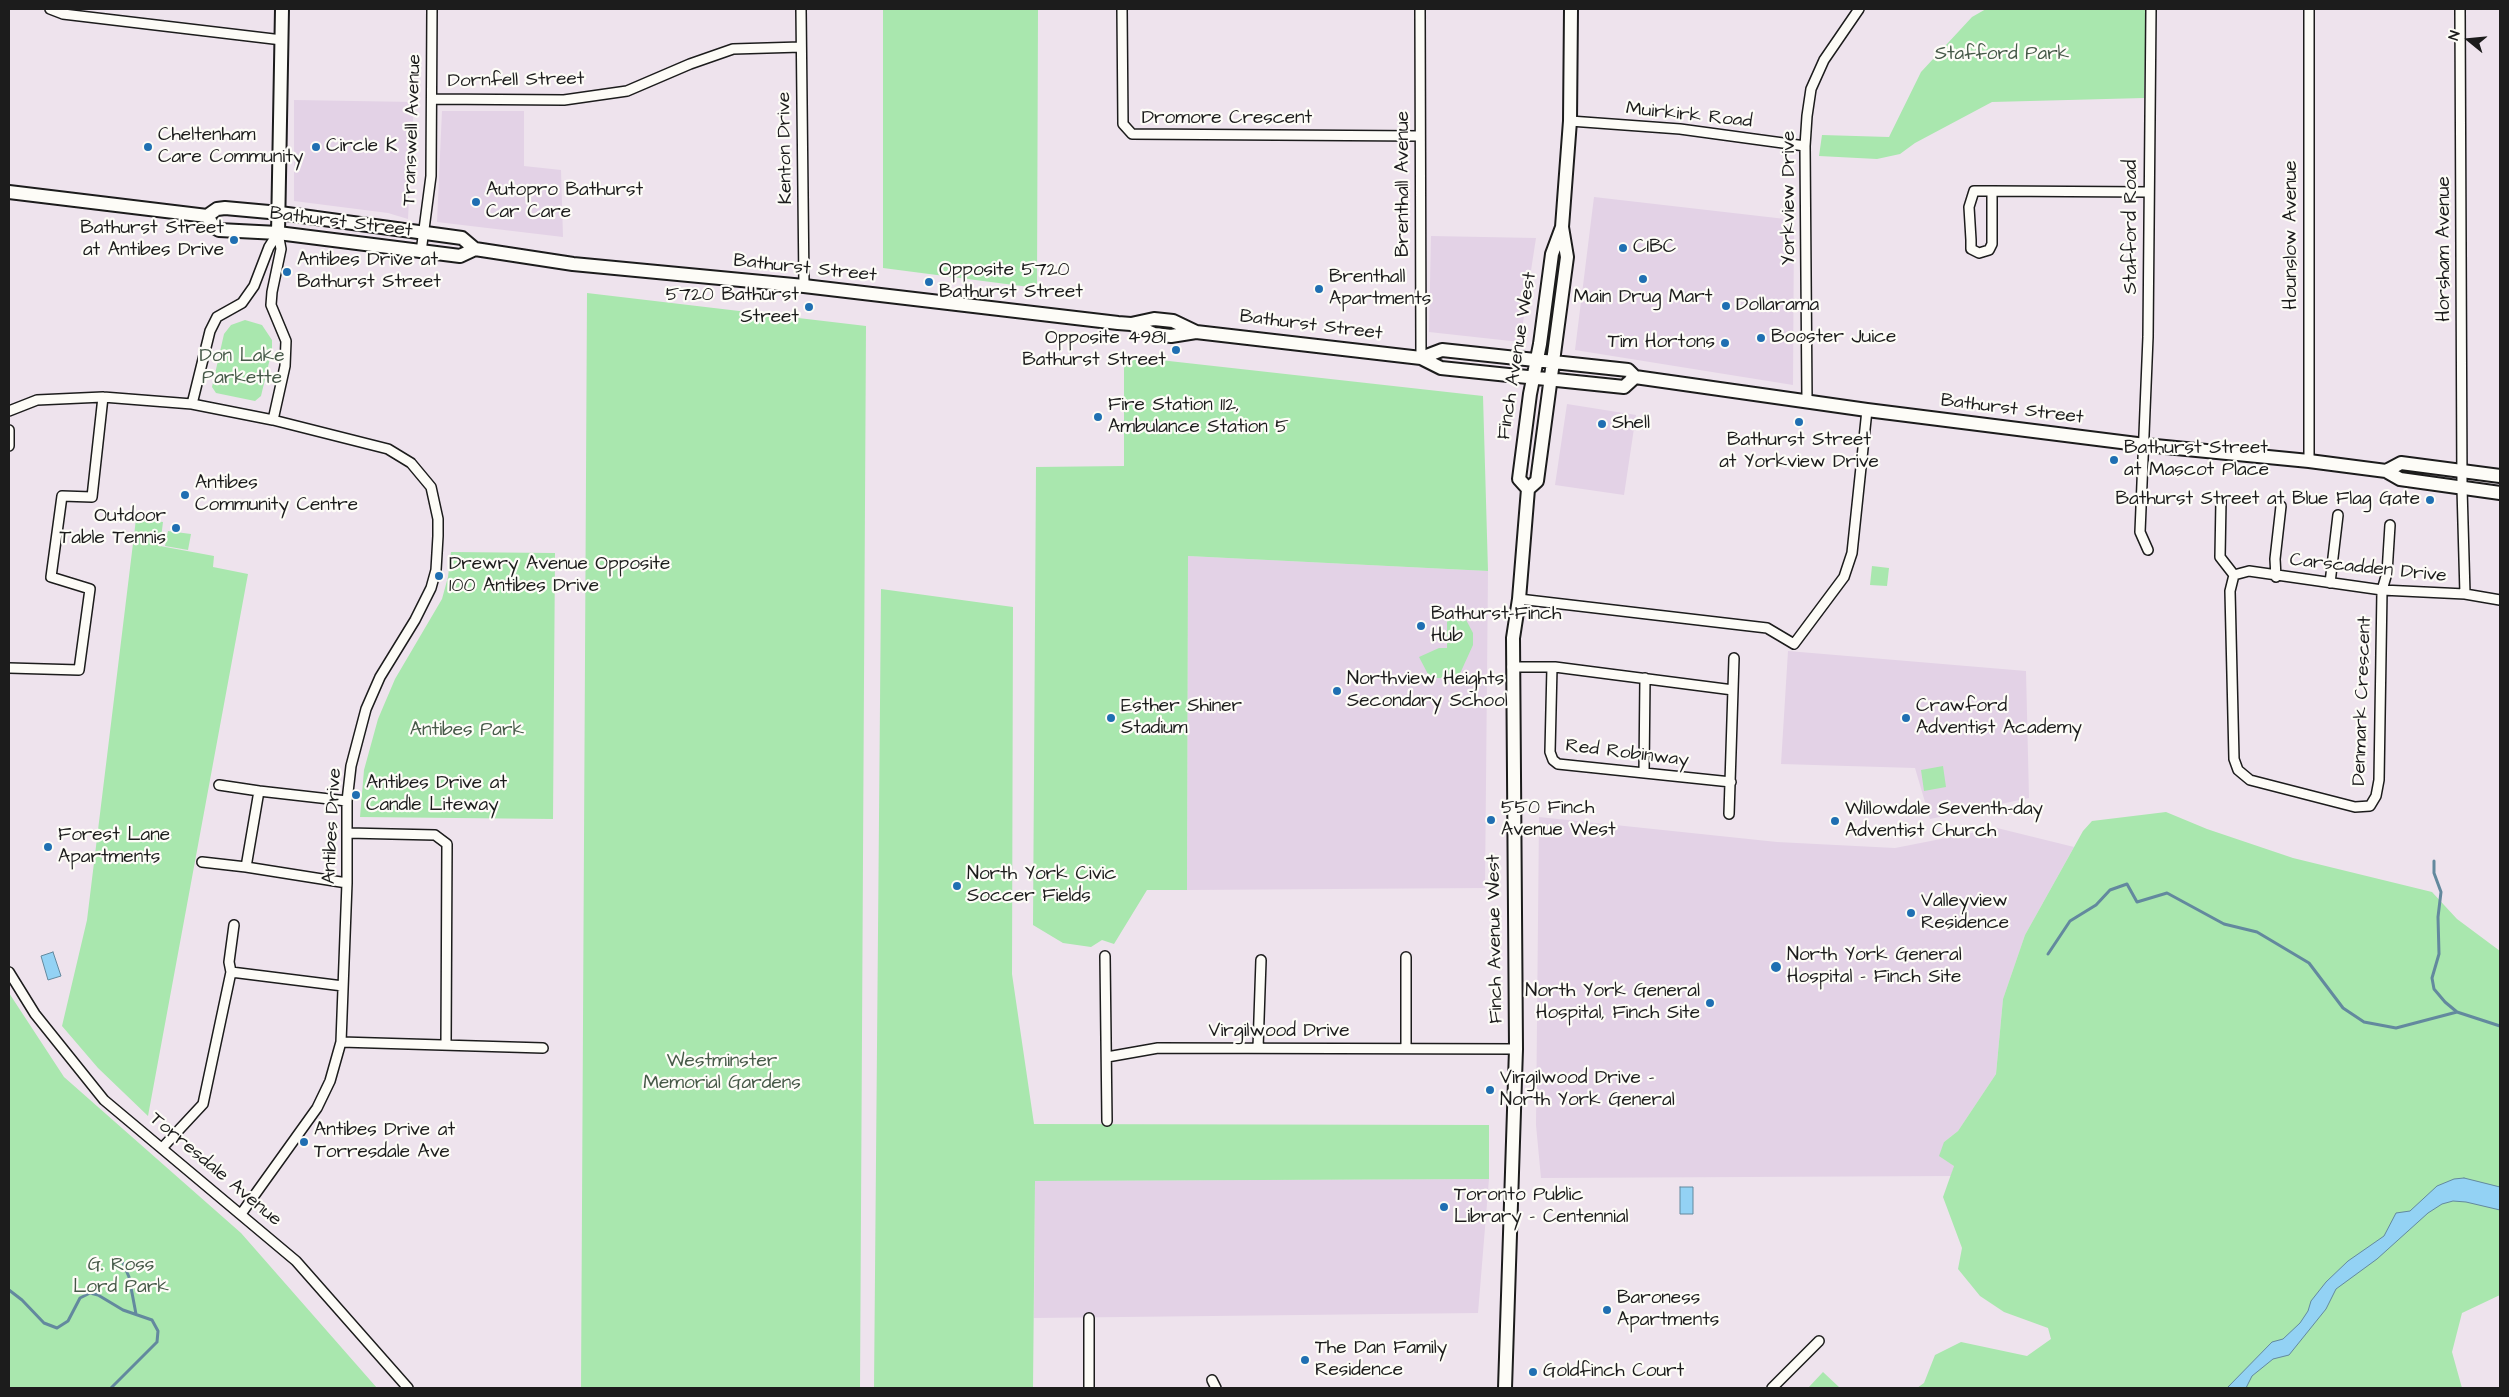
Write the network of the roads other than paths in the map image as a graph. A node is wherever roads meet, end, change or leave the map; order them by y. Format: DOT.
graph roads {
  1 [pos="50,9"];
  2 [pos="282,9"];
  3 [pos="432,9"];
  4 [pos="801,9"];
  5 [pos="1122,9"];
  6 [pos="1420,9"];
  7 [pos="1571,9"];
  8 [pos="1859,9"];
  9 [pos="2151,9"];
  10 [pos="2309,9"];
  11 [pos="2460,9"];
  12 [pos="282,40"];
  13 [pos="801,46"];
  14 [pos="433,99"];
  15 [pos="1570,121"];
  16 [pos="1420,136"];
  17 [pos="1805,146"];
  18 [pos="1992,191"];
  19 [pos="9,192"];
  20 [pos="2148,192"];
  21 [pos="280,213"];
  22 [pos="207,216"];
  23 [pos="1562,227"];
  24 [pos="423,232"];
  25 [pos="278,233"];
  26 [pos="475,249"];
  27 [pos="421,252"];
  28 [pos="804,286"];
  29 [pos="1421,358"];
  30 [pos="1536,359"];
  31 [pos="1554,361"];
  32 [pos="1635,377"];
  33 [pos="1533,378"];
  34 [pos="1551,380"];
  35 [pos="103,396"];
  36 [pos="1807,401"];
  37 [pos="192,404"];
  38 [pos="1867,410"];
  39 [pos="9,411"];
  40 [pos="273,420"];
  41 [pos="9,430"];
  42 [pos="2145,445"];
  43 [pos="9,446"];
  44 [pos="2309,461"];
  45 [pos="2386,471"];
  46 [pos="2462,471"];
  47 [pos="2500,476"];
  48 [pos="2462,488"];
  49 [pos="1528,489"];
  50 [pos="2500,493"];
  51 [pos="2221,500"];
  52 [pos="2281,506"];
  53 [pos="2338,515"];
  54 [pos="2390,525"];
  55 [pos="2148,550"];
  56 [pos="2234,575"];
  57 [pos="2276,577"];
  58 [pos="2330,583"];
  59 [pos="2382,590"];
  60 [pos="2465,594"];
  61 [pos="1519,598"];
  62 [pos="2500,600"];
  63 [pos="1734,658"];
  64 [pos="1512,667"];
  65 [pos="1552,667"];
  66 [pos="9,668"];
  67 [pos="1645,678"];
  68 [pos="1733,690"];
  69 [pos="1644,773"];
  70 [pos="1732,782"];
  71 [pos="219,785"];
  72 [pos="259,791"];
  73 [pos="346,801"];
  74 [pos="1729,814"];
  75 [pos="348,832"];
  76 [pos="202,862"];
  77 [pos="246,867"];
  78 [pos="346,883"];
  79 [pos="234,925"];
  80 [pos="1105,956"];
  81 [pos="1406,957"];
  82 [pos="1261,960"];
  83 [pos="9,972"];
  84 [pos="231,972"];
  85 [pos="343,986"];
  86 [pos="341,1042"];
  87 [pos="446,1044"];
  88 [pos="543,1048"];
  89 [pos="1258,1048"];
  90 [pos="1406,1048"];
  91 [pos="1516,1049"];
  92 [pos="1107,1057"];
  93 [pos="1107,1121"];
  94 [pos="163,1147"];
  95 [pos="241,1214"];
  96 [pos="1089,1318"];
  97 [pos="1819,1342"];
  98 [pos="408,1388"];
  99 [pos="1089,1388"];
  100 [pos="1505,1388"];
  101 [pos="1772,1388"];
  1 -- 12 [label="street"];
  2 -- 12 [label="main road"];
  3 -- 14 [label="street, Transwell Avenue"];
  4 -- 13 [label="street, Kenton Drive"];
  5 -- 16 [label="street, Dromore Crescent"];
  6 -- 16 [label="street, Brenthall Avenue"];
  7 -- 15 [label="main road, Finch Avenue West"];
  8 -- 17 [label="street, Yorkview Drive"];
  9 -- 20 [label="street, Stafford Road"];
  10 -- 44 [label="street, Hounslow Avenue"];
  11 -- 46 [label="street, Horsham Avenue"];
  12 -- 21 [label="main road"];
  13 -- 14 [label="street, Dornfell Street"];
  13 -- 28 [label="street, Kenton Drive"];
  14 -- 24 [label="street, Transwell Avenue"];
  15 -- 17 [label="street, Muirkirk Road"];
  15 -- 23 [label="main road, Finch Avenue West"];
  16 -- 29 [label="street, Brenthall Avenue"];
  17 -- 36 [label="street, Yorkview Drive"];
  18 -- 18 [label="street"];
  18 -- 20 [label="street"];
  19 -- 22 [label="main road, Bathurst Street"];
  20 -- 42 [label="street, Stafford Road"];
  21 -- 22 [label="main road, Bathurst Street"];
  21 -- 24 [label="main road, Bathurst Street"];
  21 -- 25 [label="main road"];
  22 -- 25 [label="main road, Bathurst Street"];
  23 -- 30 [label="main road, Finch Avenue West"];
  23 -- 31 [label="main road, Finch Avenue West"];
  24 -- 26 [label="main road, Bathurst Street"];
  24 -- 27 [label="street, Transwell Avenue"];
  25 -- 27 [label="main road, Bathurst Street"];
  25 -- 37 [label="street"];
  25 -- 40 [label="street"];
  26 -- 27 [label="main road, Bathurst Street"];
  26 -- 28 [label="main road, Bathurst Street"];
  28 -- 29 [label="main road, Bathurst Street"];
  29 -- 30 [label="main road, Bathurst Street"];
  29 -- 33 [label="main road, Bathurst Street"];
  30 -- 31 [label="main road, Bathurst Street"];
  30 -- 33 [label="main road, Finch Avenue West"];
  31 -- 32 [label="main road, Bathurst Street"];
  31 -- 34 [label="main road, Finch Avenue West"];
  32 -- 34 [label="main road, Bathurst Street"];
  32 -- 36 [label="main road, Bathurst Street"];
  33 -- 34 [label="main road, Bathurst Street"];
  33 -- 49 [label="main road, Finch Avenue West"];
  34 -- 49 [label="main road, Finch Avenue West"];
  35 -- 37 [label="street, Antibes Drive"];
  35 -- 39 [label="street, Antibes Drive"];
  35 -- 66 [label="street"];
  36 -- 38 [label="main road, Bathurst Street"];
  37 -- 40 [label="street, Antibes Drive"];
  38 -- 42 [label="main road, Bathurst Street"];
  38 -- 61 [label="street"];
  40 -- 73 [label="street, Antibes Drive"];
  41 -- 43 [label="street"];
  42 -- 44 [label="main road, Bathurst Street"];
  42 -- 55 [label="street, Stafford Road"];
  44 -- 45 [label="main road, Bathurst Street"];
  45 -- 46 [label="main road, Bathurst Street"];
  45 -- 48 [label="main road, Bathurst Street"];
  46 -- 47 [label="main road, Bathurst Street"];
  46 -- 48 [label="street, Horsham Avenue"];
  48 -- 50 [label="main road, Bathurst Street"];
  48 -- 60 [label="street, Horsham Avenue"];
  49 -- 61 [label="main road, Finch Avenue West"];
  51 -- 56 [label="street"];
  52 -- 57 [label="street"];
  53 -- 58 [label="street"];
  54 -- 59 [label="street"];
  56 -- 57 [label="street, Carscadden Drive"];
  56 -- 59 [label="street, Denmark Crescent"];
  57 -- 58 [label="street, Carscadden Drive"];
  58 -- 59 [label="street, Carscadden Drive"];
  59 -- 60 [label="street, Carscadden Drive"];
  60 -- 62 [label="street, Carscadden Drive"];
  61 -- 64 [label="main road, Finch Avenue West"];
  63 -- 68 [label="street"];
  64 -- 65 [label="street"];
  64 -- 91 [label="main road, Finch Avenue West"];
  65 -- 67 [label="street"];
  65 -- 69 [label="street, Red Robinway"];
  67 -- 68 [label="street"];
  67 -- 69 [label="street"];
  68 -- 70 [label="street"];
  69 -- 70 [label="street, Red Robinway"];
  70 -- 74 [label="street"];
  71 -- 72 [label="street"];
  72 -- 73 [label="street"];
  72 -- 77 [label="street"];
  73 -- 75 [label="street, Antibes Drive"];
  75 -- 78 [label="street, Antibes Drive"];
  75 -- 87 [label="street"];
  76 -- 77 [label="street"];
  77 -- 78 [label="street"];
  78 -- 85 [label="street, Antibes Drive"];
  79 -- 84 [label="street"];
  80 -- 92 [label="street"];
  81 -- 90 [label="street"];
  82 -- 89 [label="street"];
  83 -- 94 [label="street, Torresdale Avenue"];
  84 -- 85 [label="street"];
  84 -- 94 [label="street"];
  85 -- 86 [label="street, Antibes Drive"];
  86 -- 87 [label="street"];
  86 -- 95 [label="street, Antibes Drive"];
  87 -- 88 [label="street"];
  89 -- 90 [label="street, Virgilwood Drive"];
  89 -- 92 [label="street, Virgilwood Drive"];
  90 -- 91 [label="street, Virgilwood Drive"];
  91 -- 100 [label="main road, Finch Avenue West"];
  92 -- 93 [label="street"];
  94 -- 95 [label="street, Torresdale Avenue"];
  95 -- 98 [label="street, Torresdale Avenue"];
  96 -- 99 [label="street"];
  97 -- 101 [label="street"];
}
